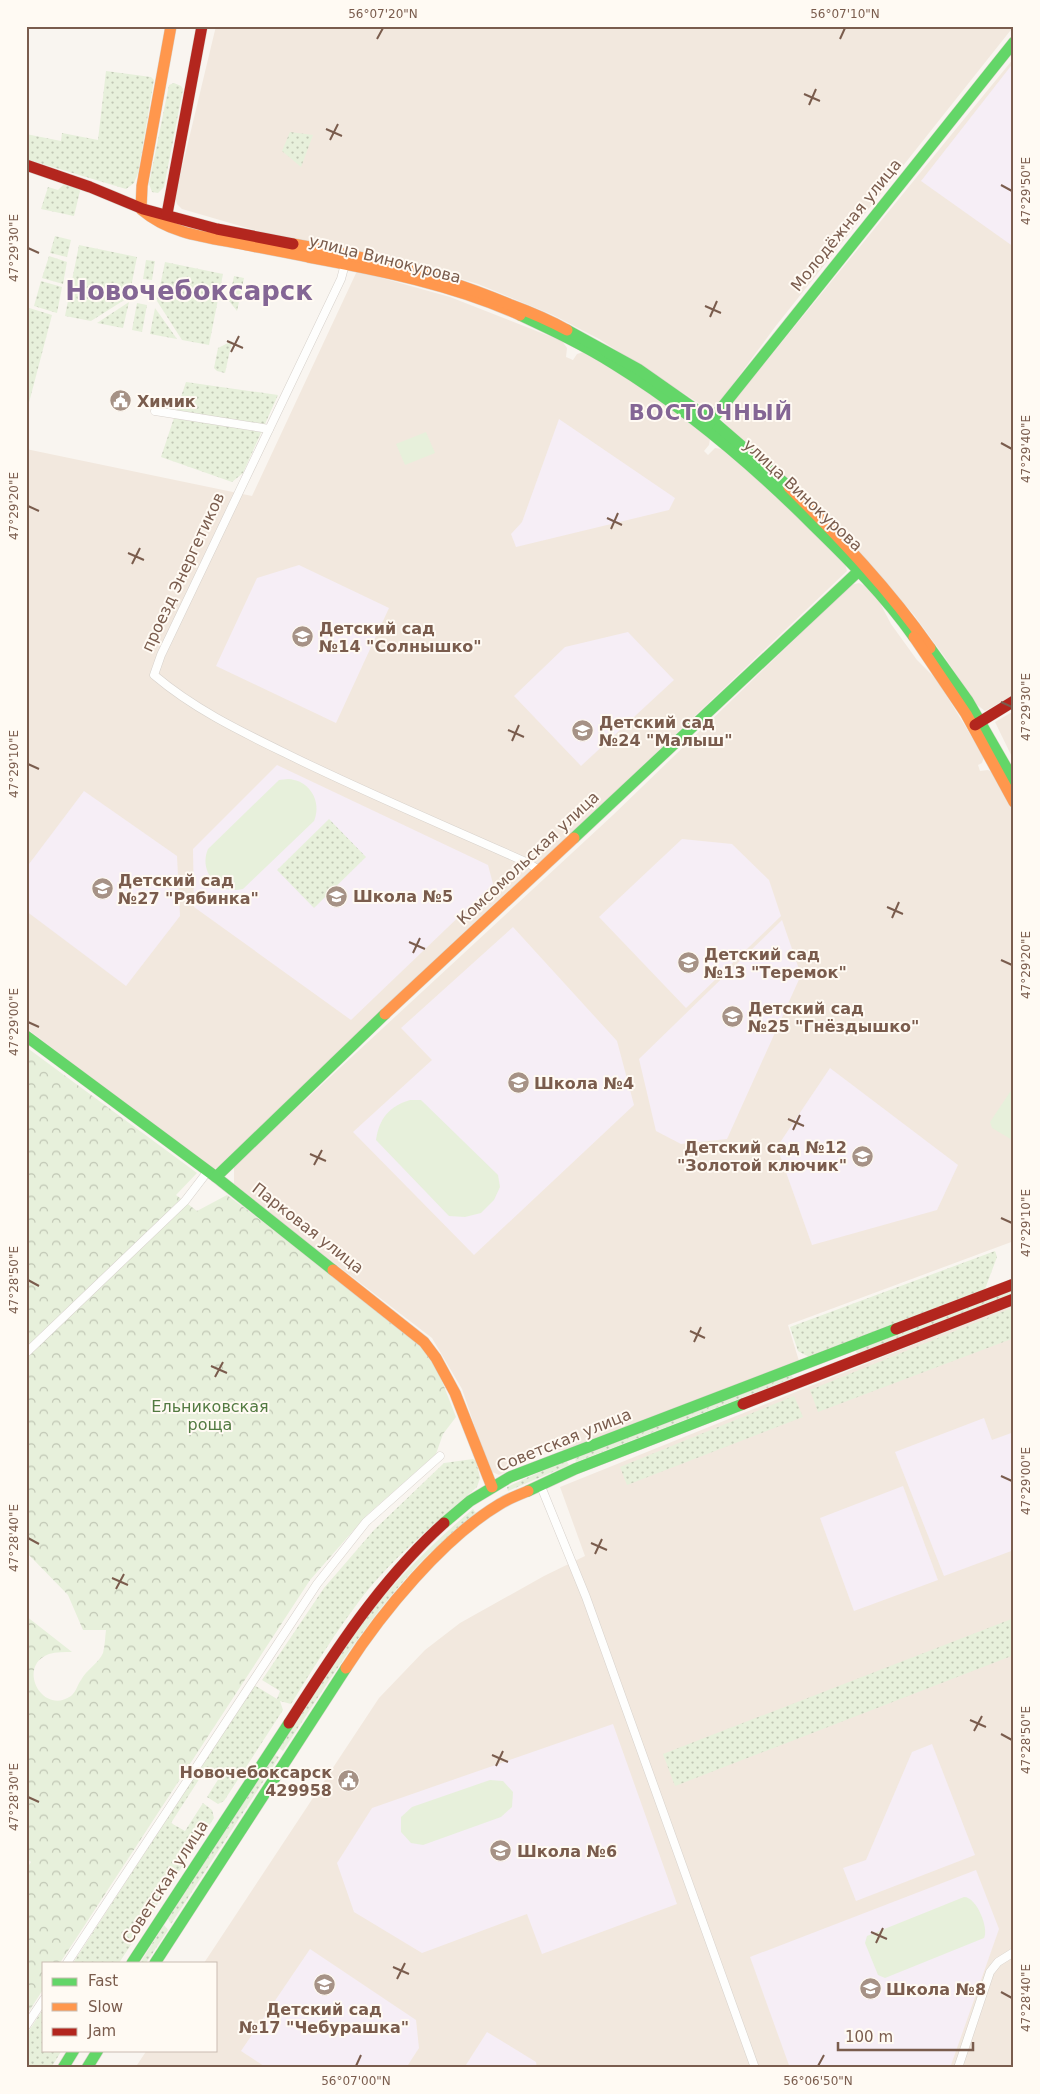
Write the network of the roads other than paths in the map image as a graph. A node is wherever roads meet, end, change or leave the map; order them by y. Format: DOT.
graph roads {
  1 [pos="171,26"];
  2 [pos="202,26"];
  3 [pos="1014,42"];
  4 [pos="26,165"];
  5 [pos="141,209"];
  6 [pos="167,214"];
  7 [pos="346,259"];
  8 [pos="155,411"];
  9 [pos="708,425"];
  10 [pos="269,429"];
  11 [pos="862,568"];
  12 [pos="1014,701"];
  13 [pos="977,724"];
  14 [pos="997,758"];
  15 [pos="1014,781"];
  16 [pos="1014,802"];
  17 [pos="539,870"];
  18 [pos="26,1036"];
  19 [pos="212,1174"];
  20 [pos="1014,1284"];
  21 [pos="1014,1299"];
  22 [pos="26,1353"];
  23 [pos="440,1456"];
  24 [pos="540,1484"];
  25 [pos="492,1486"];
  26 [pos="500,1504"];
  27 [pos="1014,1952"];
  28 [pos="68,1962"];
  29 [pos="133,1962"];
  30 [pos="156,1962"];
  31 [pos="42,2002"];
  32 [pos="26,2026"];
  33 [pos="73,2052"];
  34 [pos="97,2052"];
  35 [pos="63,2068"];
  36 [pos="87,2068"];
  37 [pos="755,2068"];
  38 [pos="958,2068"];
  1 -- 5 [label="main road"];
  2 -- 6 [label="main road"];
  3 -- 9 [label="main road, Молодёжная улица"];
  4 -- 5 [label="main road, улица Винокурова"];
  5 -- 6 [label="main road, улица Винокурова"];
  5 -- 7 [label="main road, улица Винокурова"];
  6 -- 7 [label="main road, улица Винокурова"];
  7 -- 9 [label="main road, улица Винокурова"];
  7 -- 10 [label="street, проезд Энергетиков"];
  8 -- 10 [label="street"];
  9 -- 11 [label="main road, улица Винокурова"];
  10 -- 17 [label="street, проезд Энергетиков"];
  11 -- 13 [label="main road, улица Винокурова"];
  11 -- 17 [label="main road, Комсомольская улица"];
  12 -- 13 [label="main road"];
  13 -- 14 [label="main road, улица Винокурова"];
  14 -- 15 [label="main road, улица Винокурова"];
  14 -- 16 [label="main road, улица Винокурова"];
  17 -- 19 [label="main road, Комсомольская улица"];
  18 -- 19 [label="main road, Парковая улица"];
  19 -- 22 [label="street"];
  19 -- 25 [label="main road, Парковая улица"];
  20 -- 25 [label="main road, Советская улица"];
  21 -- 24 [label="main road, Советская улица"];
  23 -- 28 [label="street"];
  24 -- 26 [label="main road, Советская улица"];
  24 -- 37 [label="street"];
  25 -- 26 [label="main road, Парковая улица"];
  25 -- 29 [label="main road, Советская улица"];
  26 -- 30 [label="main road, Советская улица"];
  27 -- 38 [label="street"];
  31 -- 32 [label="street"];
  33 -- 35 [label="main road"];
  34 -- 36 [label="main road"];
}
